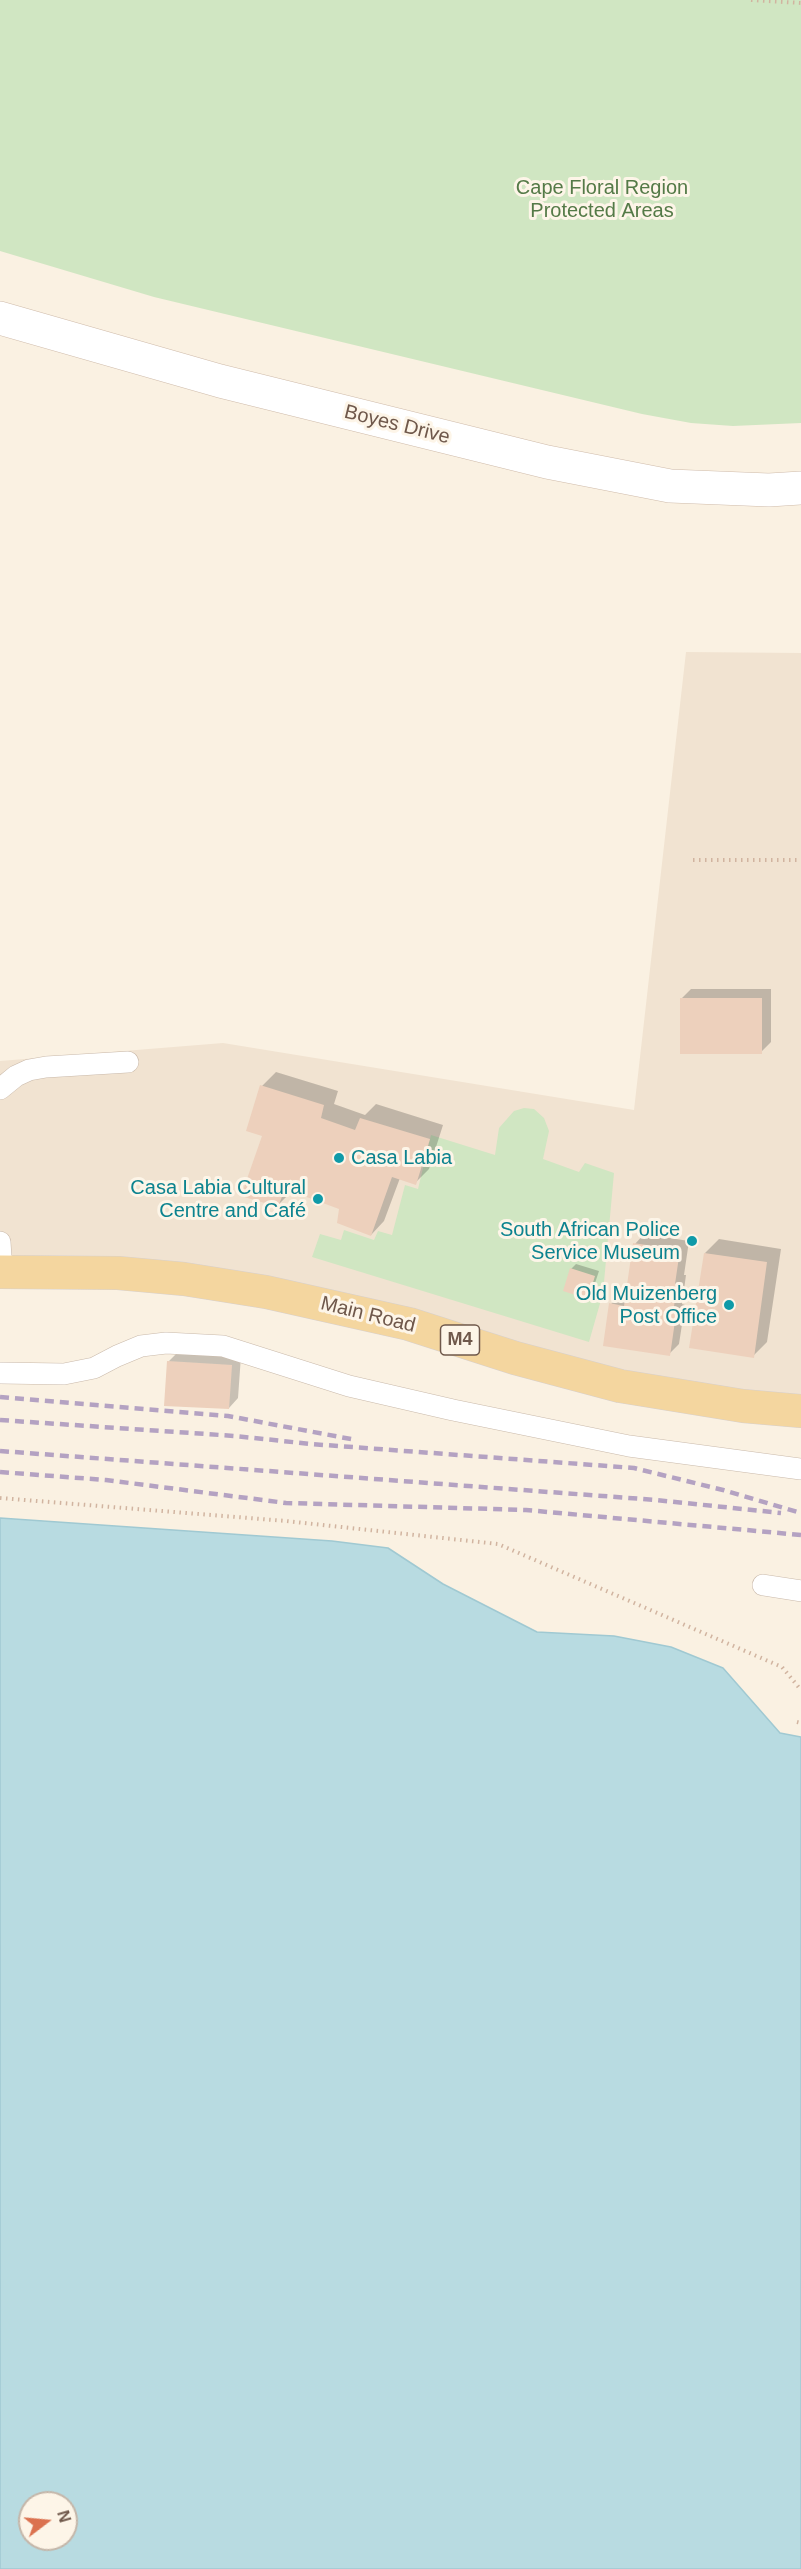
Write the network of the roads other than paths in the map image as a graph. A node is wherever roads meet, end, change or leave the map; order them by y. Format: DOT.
graph roads {
  1 [pos="0,318"];
  2 [pos="801,488"];
  3 [pos="128,1062"];
  4 [pos="0,1089"];
  5 [pos="1,1262"];
  6 [pos="0,1373"];
  7 [pos="801,1411"];
  8 [pos="801,1469"];
  9 [pos="763,1585"];
  10 [pos="801,1591"];
  1 -- 2 [label="main road, Boyes Drive"];
  3 -- 4 [label="lane"];
  5 -- 7 [label="main road, Main Road / M4"];
  6 -- 8 [label="lane"];
  9 -- 10 [label="lane"];
}
